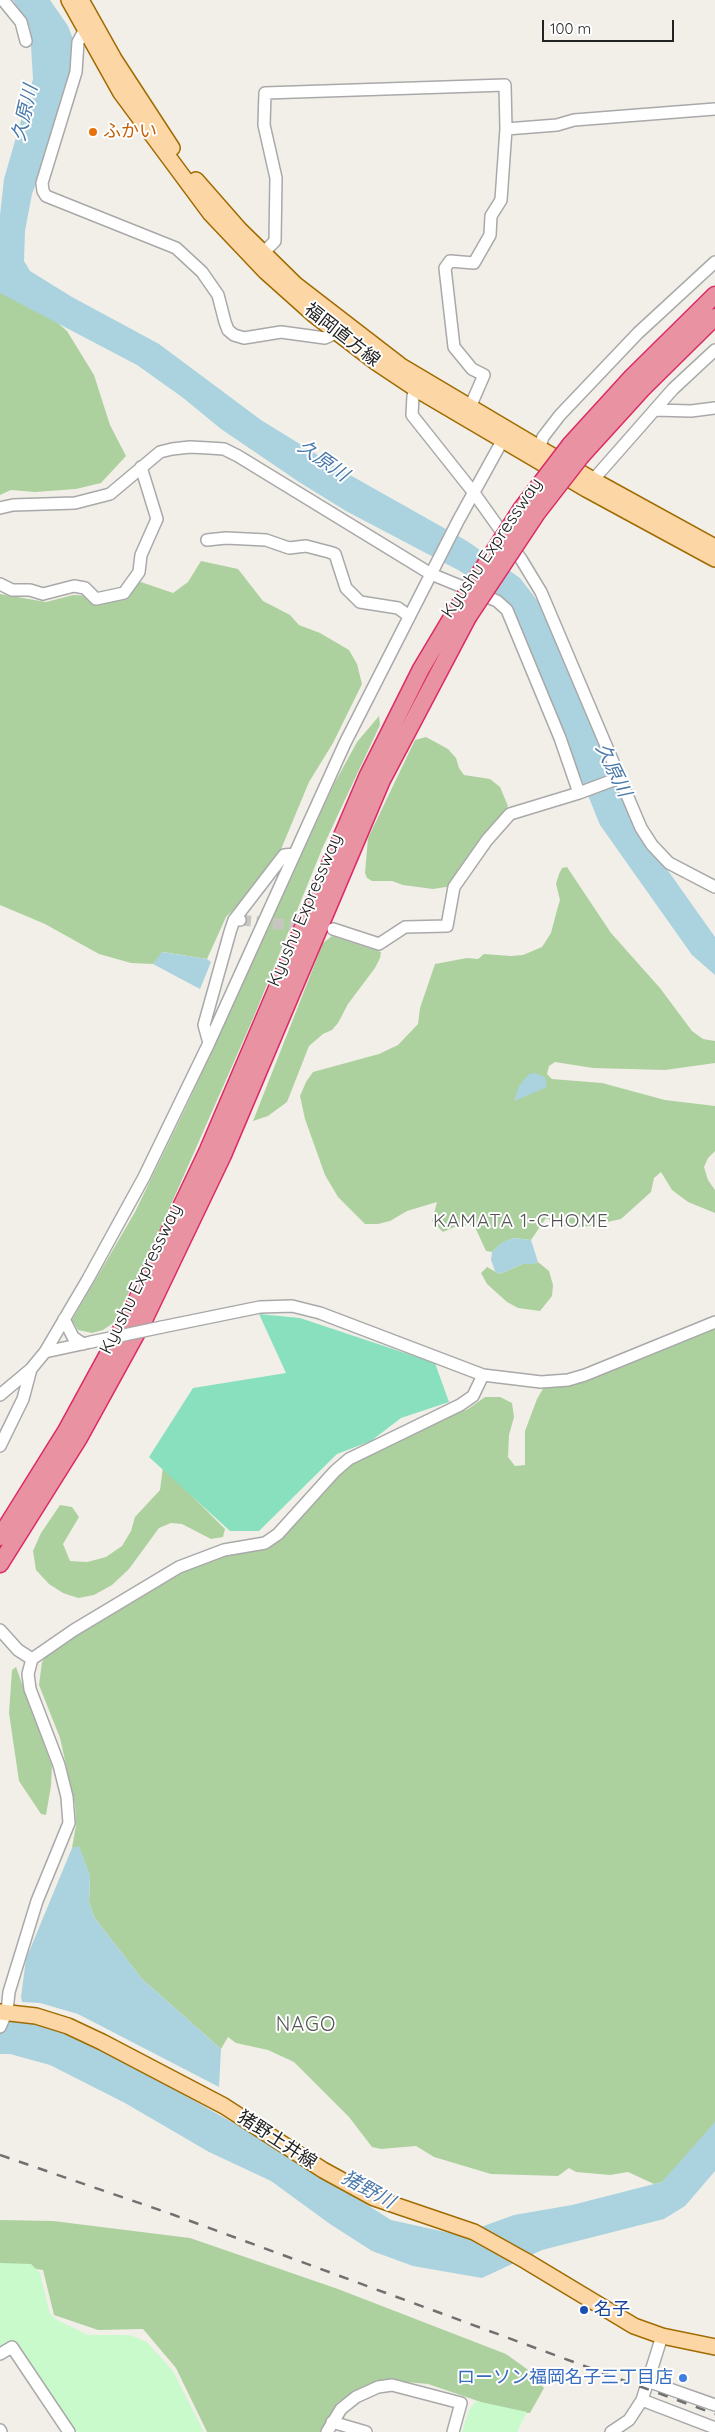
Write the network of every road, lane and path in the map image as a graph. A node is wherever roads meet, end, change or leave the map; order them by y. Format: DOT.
graph roads {
  1 [pos="3,0"];
  2 [pos="69,0"];
  3 [pos="81,0"];
  4 [pos="85,29"];
  5 [pos="26,41"];
  6 [pos="715,109"];
  7 [pos="506,129"];
  8 [pos="262,253"];
  9 [pos="715,262"];
  10 [pos="715,295"];
  11 [pos="715,317"];
  12 [pos="336,333"];
  13 [pos="715,350"];
  14 [pos="416,389"];
  15 [pos="715,408"];
  16 [pos="655,410"];
  17 [pos="467,413"];
  18 [pos="506,436"];
  19 [pos="539,448"];
  20 [pos="576,450"];
  21 [pos="142,467"];
  22 [pos="593,480"];
  23 [pos="474,493"];
  24 [pos="0,508"];
  25 [pos="207,540"];
  26 [pos="715,547"];
  27 [pos="715,559"];
  28 [pos="431,574"];
  29 [pos="0,584"];
  30 [pos="461,614"];
  31 [pos="409,616"];
  32 [pos="616,779"];
  33 [pos="579,793"];
  34 [pos="296,854"];
  35 [pos="715,887"];
  36 [pos="333,929"];
  37 [pos="209,1043"];
  38 [pos="64,1318"];
  39 [pos="715,1322"];
  40 [pos="87,1343"];
  41 [pos="45,1352"];
  42 [pos="31,1369"];
  43 [pos="483,1375"];
  44 [pos="0,1395"];
  45 [pos="0,1446"];
  46 [pos="0,1537"];
  47 [pos="0,1564"];
  48 [pos="0,1630"];
  49 [pos="32,1659"];
  50 [pos="2,2018"];
  51 [pos="662,2336"];
  52 [pos="715,2347"];
  53 [pos="0,2354"];
  54 [pos="648,2381"];
  55 [pos="642,2400"];
  56 [pos="715,2405"];
  57 [pos="330,2427"];
  58 [pos="715,2428"];
  59 [pos="69,2432"];
  60 [pos="366,2432"];
  61 [pos="453,2432"];
  62 [pos="611,2432"];
  1 -- 5 [label="street"];
  2 -- 4 [label="main road, 福岡直方線"];
  3 -- 8 [label="main road, 福岡直方線"];
  4 -- 12 [label="main road, 福岡直方線"];
  4 -- 12 [label="street"];
  6 -- 7 [label="street"];
  7 -- 8 [label="street"];
  7 -- 17 [label="street"];
  8 -- 17 [label="main road, 福岡直方線"];
  9 -- 19 [label="street"];
  10 -- 20 [label="highway, Kyushu Expressway"];
  11 -- 20 [label="highway, Kyushu Expressway"];
  12 -- 14 [label="main road, 福岡直方線"];
  13 -- 16 [label="street"];
  14 -- 17 [label="main road, 福岡直方線"];
  14 -- 23 [label="street"];
  15 -- 16 [label="street"];
  16 -- 22 [label="street"];
  17 -- 18 [label="main road, 福岡直方線"];
  18 -- 19 [label="main road, 福岡直方線"];
  18 -- 23 [label="street"];
  18 -- 27 [label="main road, 福岡直方線"];
  19 -- 22 [label="main road, 福岡直方線"];
  20 -- 30 [label="highway, Kyushu Expressway, bridge"];
  21 -- 24 [label="street"];
  21 -- 28 [label="street"];
  21 -- 29 [label="street"];
  22 -- 26 [label="main road, 福岡直方線"];
  23 -- 28 [label="street"];
  23 -- 32 [label="street"];
  25 -- 31 [label="street"];
  28 -- 31 [label="street"];
  28 -- 33 [label="street"];
  30 -- 46 [label="highway, Kyushu Expressway"];
  30 -- 47 [label="highway, Kyushu Expressway"];
  31 -- 34 [label="street"];
  32 -- 33 [label="street"];
  32 -- 35 [label="street"];
  33 -- 36 [label="street"];
  34 -- 37 [label="street"];
  34 -- 37 [label="street"];
  37 -- 38 [label="street"];
  38 -- 40 [label="street"];
  38 -- 41 [label="street"];
  39 -- 43 [label="street"];
  40 -- 41 [label="street"];
  40 -- 43 [label="street, bridge"];
  41 -- 42 [label="street"];
  42 -- 44 [label="street"];
  42 -- 45 [label="street"];
  43 -- 49 [label="street"];
  48 -- 49 [label="street"];
  49 -- 50 [label="street"];
  50 -- 51 [label="main road, 猪野土井線"];
  51 -- 52 [label="main road, 猪野土井線"];
  51 -- 54 [label="street"];
  53 -- 59 [label="street"];
  54 -- 55 [label="street"];
  54 -- 56 [label="street"];
  55 -- 58 [label="street"];
  55 -- 62 [label="street"];
  57 -- 60 [label="street"];
  57 -- 61 [label="street"];
}
